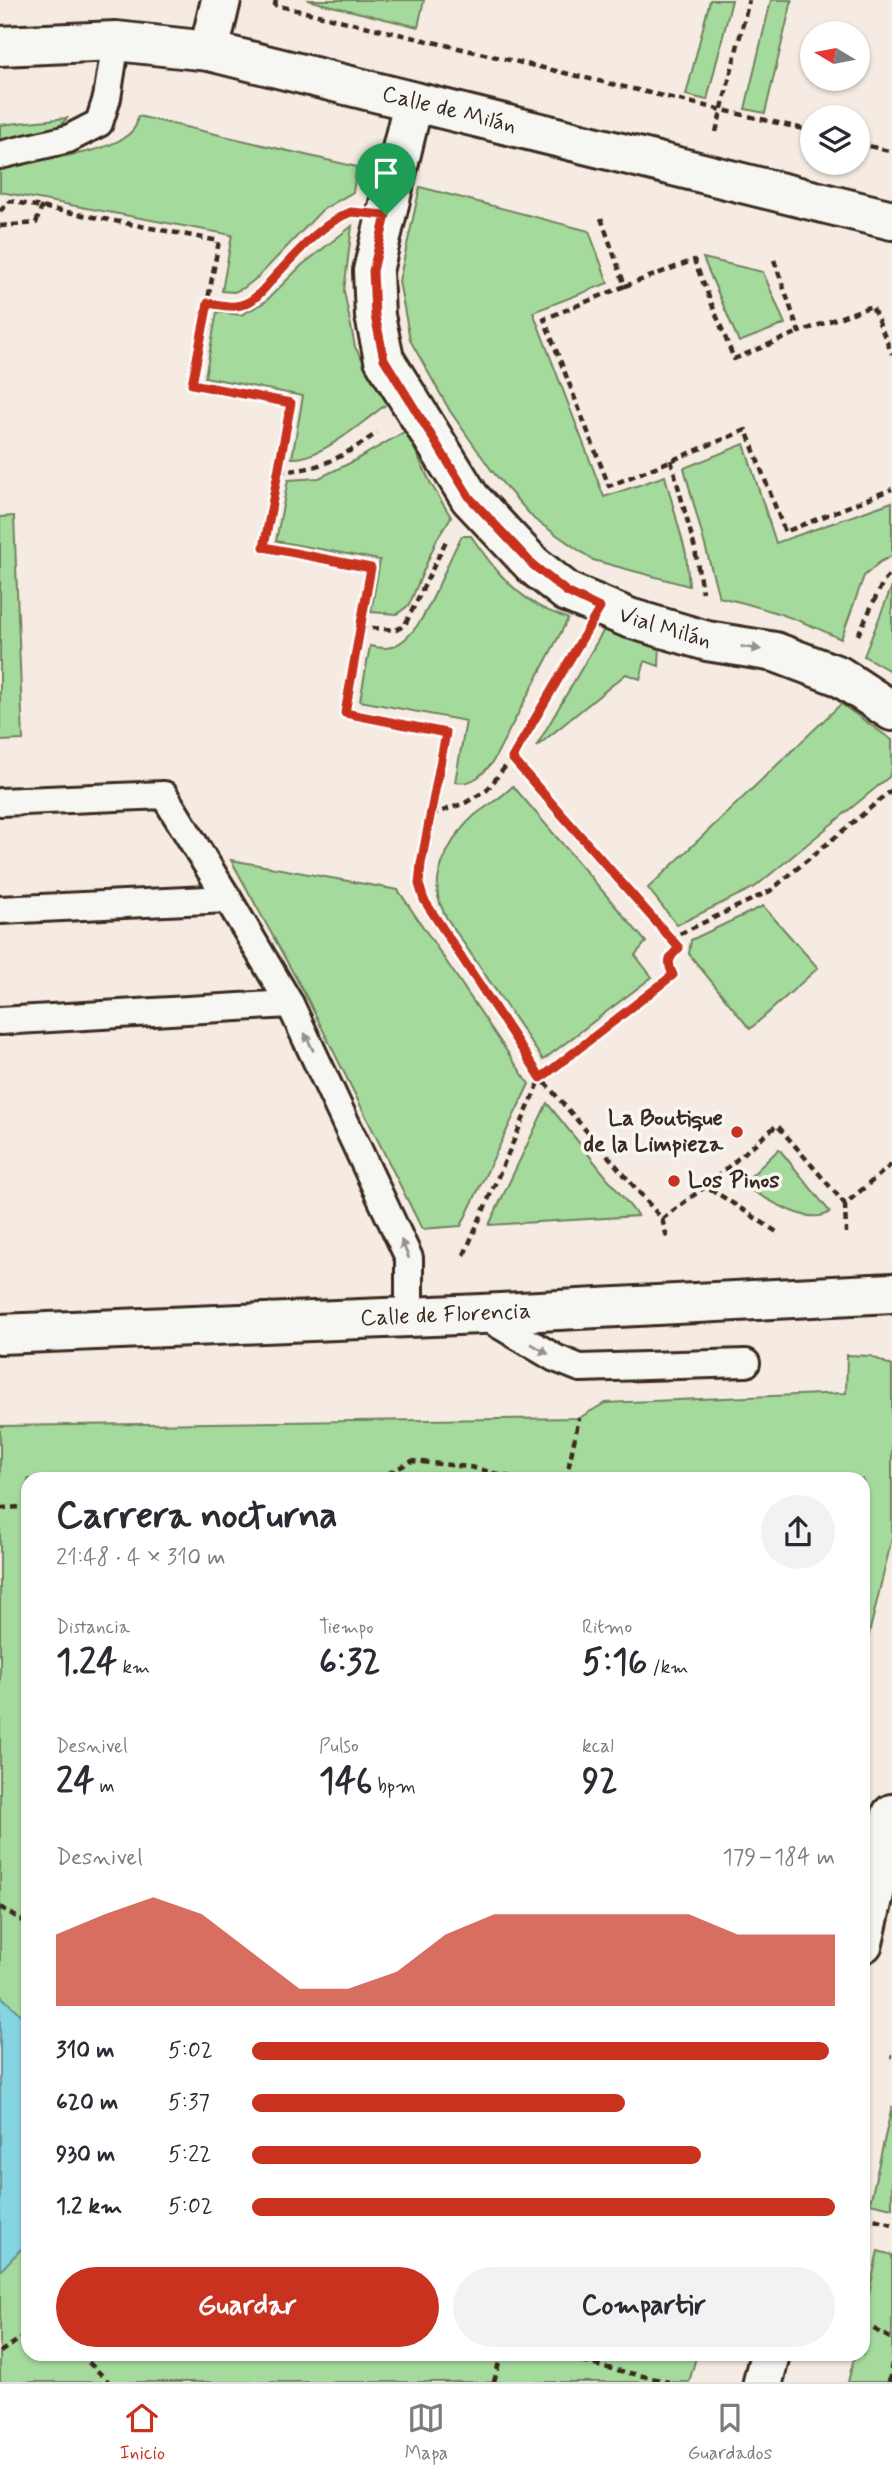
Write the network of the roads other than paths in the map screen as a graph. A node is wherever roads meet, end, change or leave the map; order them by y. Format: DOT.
graph roads {
  1 [pos="221,0"];
  2 [pos="116,41"];
  3 [pos="0,46"];
  4 [pos="209,51"];
  5 [pos="413,103"];
  6 [pos="0,155"];
  7 [pos="892,220"];
  8 [pos="892,711"];
  9 [pos="0,802"];
  10 [pos="228,899"];
  11 [pos="0,910"];
  12 [pos="290,1004"];
  13 [pos="0,1021"];
  14 [pos="892,1293"];
  15 [pos="481,1314"];
  16 [pos="410,1316"];
  17 [pos="0,1334"];
  18 [pos="746,1363"];
  19 [pos="892,1814"];
  20 [pos="870,1912"];
  21 [pos="768,2361"];
  22 [pos="763,2382"];
  1 -- 4 [label="street"];
  2 -- 3 [label="street, Calle de Milán"];
  2 -- 4 [label="street, Calle de Milán"];
  2 -- 6 [label="lane"];
  4 -- 5 [label="street, Calle de Milán"];
  5 -- 7 [label="street, Calle de Milán"];
  5 -- 8 [label="street, Vial Milán, one-way"];
  9 -- 10 [label="lane"];
  10 -- 11 [label="lane"];
  10 -- 12 [label="lane"];
  12 -- 13 [label="lane"];
  16 -- 12 [label="lane, one-way"];
  14 -- 15 [label="street, Calle de Florencia"];
  15 -- 16 [label="street, Calle de Florencia"];
  15 -- 18 [label="lane, one-way"];
  16 -- 17 [label="street, Calle de Florencia"];
  19 -- 20 [label="street"];
  21 -- 22 [label="street"];
}
